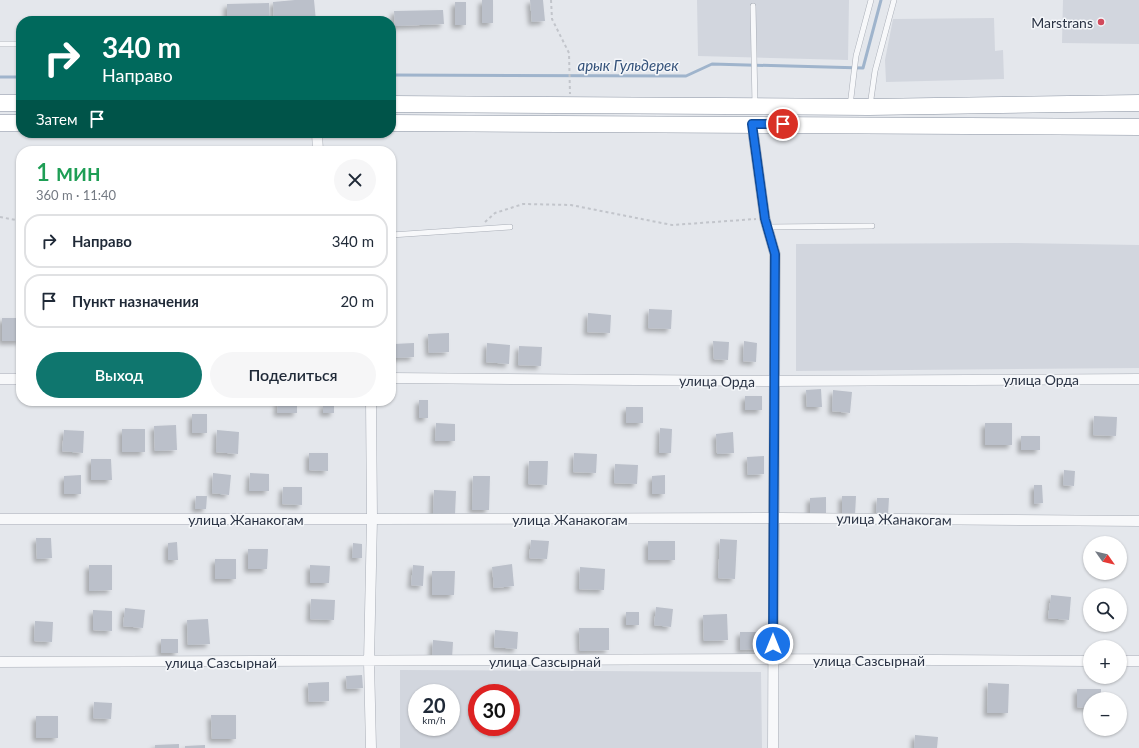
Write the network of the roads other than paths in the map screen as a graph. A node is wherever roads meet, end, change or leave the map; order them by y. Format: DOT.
graph roads {
  1 [pos="871,0"];
  2 [pos="894,0"];
  3 [pos="753,6"];
  4 [pos="0,44"];
  5 [pos="16,44"];
  6 [pos="0,103"];
  7 [pos="16,103"];
  8 [pos="1139,103"];
  9 [pos="396,104"];
  10 [pos="756,106"];
  11 [pos="850,107"];
  12 [pos="870,107"];
  13 [pos="0,123"];
  14 [pos="16,123"];
  15 [pos="396,123"];
  16 [pos="752,124"];
  17 [pos="1139,127"];
  18 [pos="767,223"];
  19 [pos="872,226"];
  20 [pos="510,227"];
  21 [pos="396,235"];
  22 [pos="396,378"];
  23 [pos="1139,378"];
  24 [pos="0,379"];
  25 [pos="16,379"];
  26 [pos="774,381"];
  27 [pos="371,406"];
  28 [pos="774,518"];
  29 [pos="0,519"];
  30 [pos="372,520"];
  31 [pos="1139,521"];
  32 [pos="773,660"];
  33 [pos="369,661"];
  34 [pos="1083,661"];
  35 [pos="1127,661"];
  36 [pos="1139,661"];
  37 [pos="0,662"];
  38 [pos="371,748"];
  39 [pos="773,748"];
  1 -- 11 [label="lane"];
  2 -- 12 [label="lane"];
  3 -- 10 [label="lane"];
  4 -- 5 [label="lane"];
  6 -- 7 [label="highway"];
  8 -- 12 [label="highway"];
  9 -- 10 [label="highway"];
  10 -- 11 [label="highway"];
  11 -- 12 [label="highway"];
  13 -- 14 [label="highway"];
  15 -- 16 [label="highway"];
  16 -- 17 [label="highway"];
  16 -- 18 [label="street"];
  18 -- 19 [label="lane"];
  18 -- 26 [label="street"];
  20 -- 21 [label="lane"];
  22 -- 26 [label="street, улица Орда"];
  23 -- 26 [label="street, улица Орда"];
  24 -- 25 [label="street"];
  26 -- 28 [label="street"];
  27 -- 30 [label="street"];
  28 -- 30 [label="street, улица Жанакогам"];
  28 -- 31 [label="street, улица Жанакогам"];
  28 -- 32 [label="street"];
  29 -- 30 [label="street, улица Жанакогам"];
  30 -- 33 [label="street"];
  32 -- 33 [label="street, улица Сазсырнай"];
  32 -- 34 [label="street, улица Сазсырнай"];
  32 -- 39 [label="street"];
  33 -- 37 [label="street, улица Сазсырнай"];
  33 -- 38 [label="street"];
  35 -- 36 [label="street"];
}
